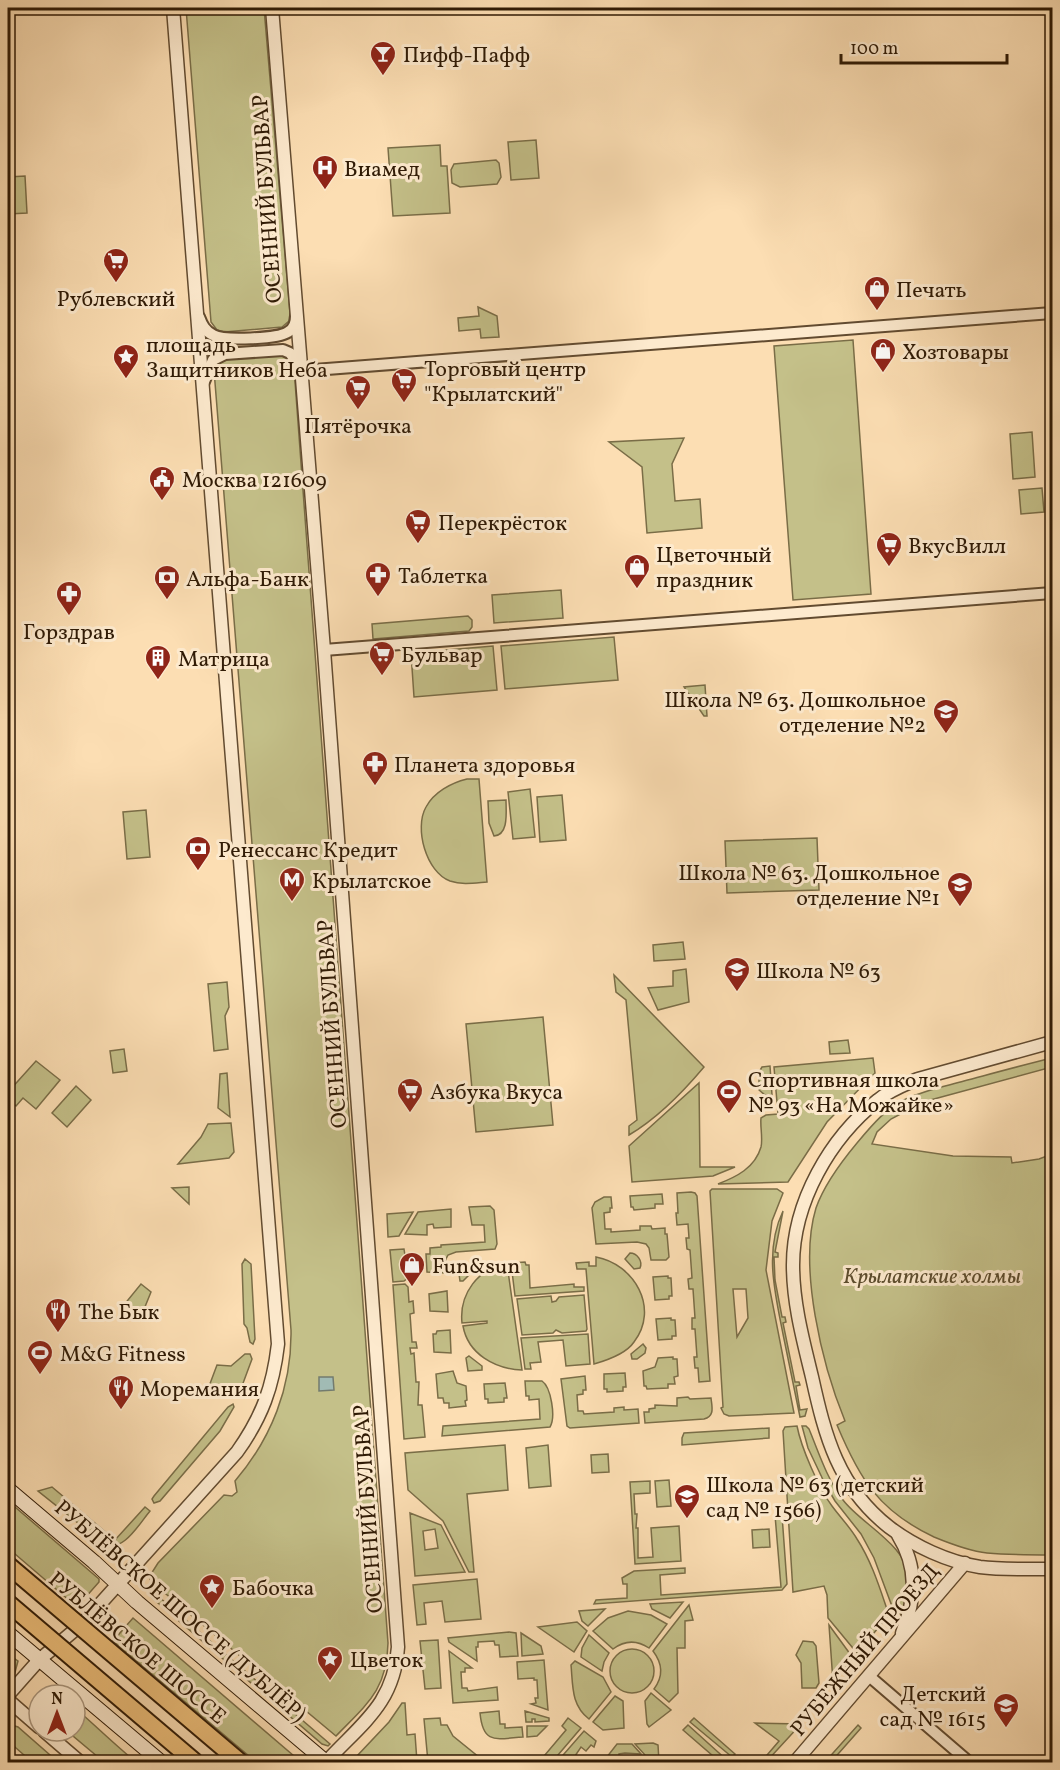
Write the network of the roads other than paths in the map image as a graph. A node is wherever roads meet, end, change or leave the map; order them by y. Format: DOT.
graph roads {
  1 [pos="172,8"];
  2 [pos="272,8"];
  3 [pos="196,308"];
  4 [pos="296,312"];
  5 [pos="1053,313"];
  6 [pos="301,369"];
  7 [pos="202,387"];
  8 [pos="1053,593"];
  9 [pos="324,650"];
  10 [pos="1053,1042"];
  11 [pos="8,1489"];
  12 [pos="896,1532"];
  13 [pos="964,1563"];
  14 [pos="8,1565"];
  15 [pos="1053,1569"];
  16 [pos="118,1585"];
  17 [pos="8,1603"];
  18 [pos="8,1633"];
  19 [pos="898,1642"];
  20 [pos="39,1660"];
  21 [pos="869,1676"];
  22 [pos="8,1695"];
  23 [pos="8,1700"];
  24 [pos="27,1717"];
  25 [pos="58,1743"];
  26 [pos="80,1762"];
  27 [pos="161,1762"];
  28 [pos="195,1762"];
  29 [pos="240,1762"];
  30 [pos="326,1762"];
  31 [pos="795,1762"];
  32 [pos="969,1762"];
  1 -- 3 [label="street"];
  2 -- 4 [label="street, ОСЕННИЙ БУЛЬВАР"];
  3 -- 4 [label="street"];
  3 -- 7 [label="street"];
  4 -- 6 [label="street, ОСЕННИЙ БУЛЬВАР"];
  5 -- 6 [label="street"];
  6 -- 7 [label="street"];
  6 -- 9 [label="street, ОСЕННИЙ БУЛЬВАР"];
  7 -- 16 [label="street"];
  8 -- 9 [label="street"];
  9 -- 30 [label="street, ОСЕННИЙ БУЛЬВАР"];
  10 -- 12 [label="street"];
  11 -- 16 [label="main road, РУБЛЁВСКОЕ ШОССЕ (ДУБЛЁР)"];
  12 -- 13 [label="street"];
  12 -- 19 [label="street"];
  13 -- 15 [label="street"];
  13 -- 19 [label="street, РУБЕЖНЫЙ ПРОЕЗД"];
  14 -- 29 [label="main road, РУБЛЁВСКОЕ ШОССЕ, bridge"];
  16 -- 20 [label="street"];
  16 -- 30 [label="main road, РУБЛЁВСКОЕ ШОССЕ (ДУБЛЁР)"];
  17 -- 28 [label="main road, bridge"];
  18 -- 20 [label="main road"];
  19 -- 21 [label="street, РУБЕЖНЫЙ ПРОЕЗД"];
  20 -- 22 [label="street"];
  20 -- 27 [label="main road"];
  21 -- 31 [label="street, РУБЕЖНЫЙ ПРОЕЗД"];
  21 -- 32 [label="street"];
  23 -- 24 [label="street"];
  25 -- 26 [label="street"];
}
